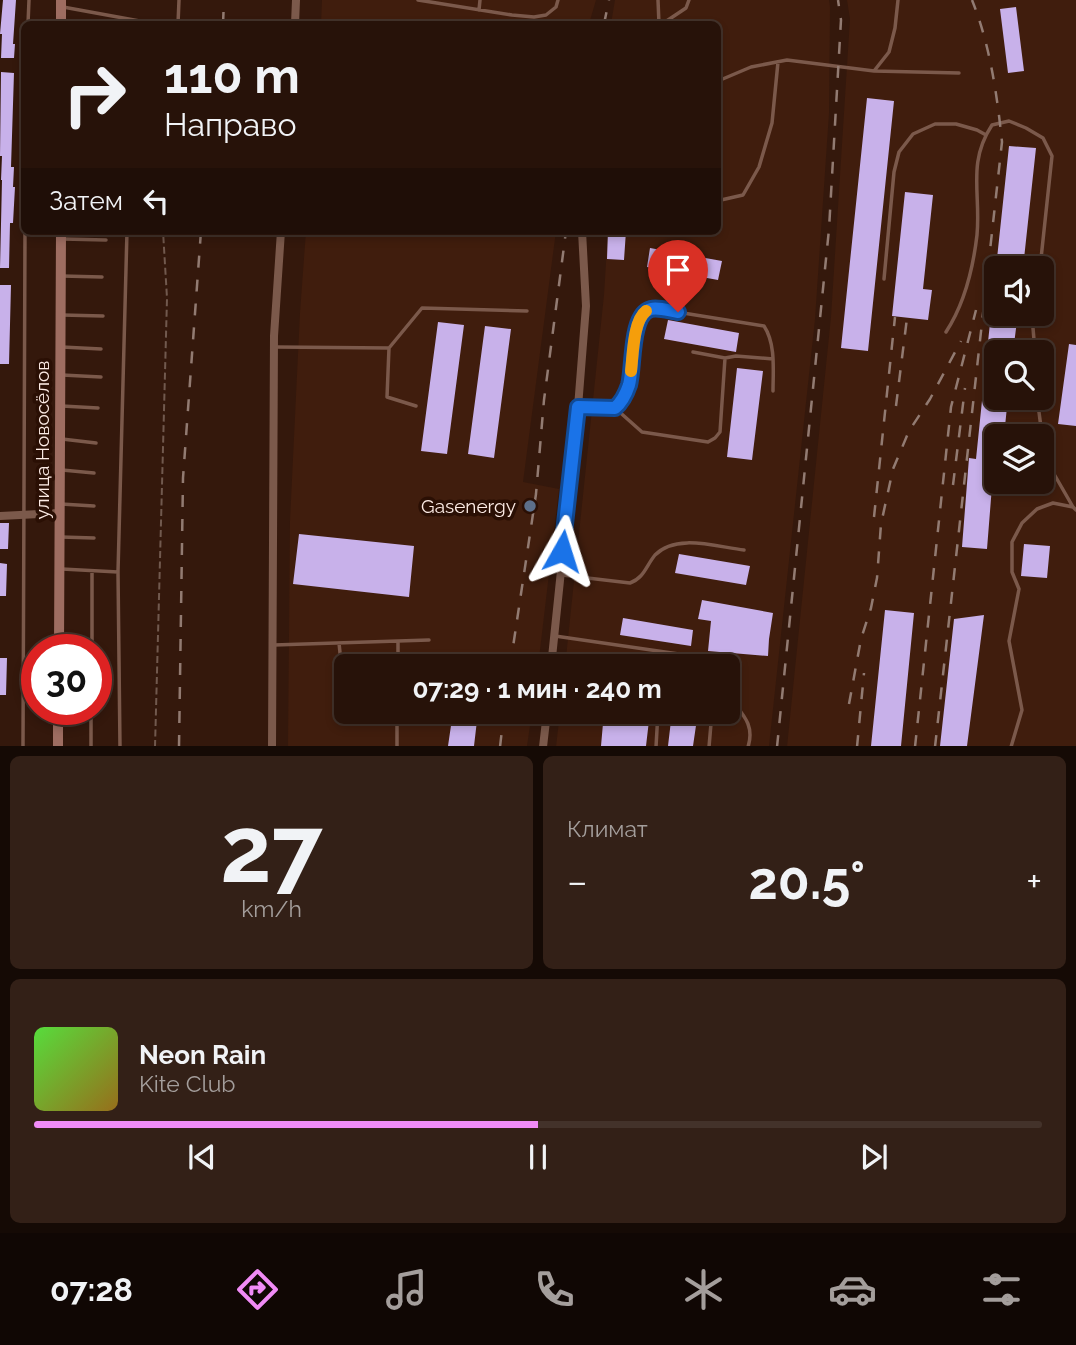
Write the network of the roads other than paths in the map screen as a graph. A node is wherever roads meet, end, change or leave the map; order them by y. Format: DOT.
graph roads {
  1 [pos="29,0"];
  2 [pos="180,0"];
  3 [pos="296,0"];
  4 [pos="418,0"];
  5 [pos="480,0"];
  6 [pos="558,0"];
  7 [pos="658,0"];
  8 [pos="689,0"];
  9 [pos="898,0"];
  10 [pos="61,4"];
  11 [pos="478,10"];
  12 [pos="28,21"];
  13 [pos="142,21"];
  14 [pos="178,21"];
  15 [pos="295,21"];
  16 [pos="660,21"];
  17 [pos="665,21"];
  18 [pos="778,62"];
  19 [pos="874,71"];
  20 [pos="959,73"];
  21 [pos="721,81"];
  22 [pos="986,135"];
  23 [pos="721,200"];
  24 [pos="25,235"];
  25 [pos="61,235"];
  26 [pos="127,235"];
  27 [pos="281,235"];
  28 [pos="582,235"];
  29 [pos="106,240"];
  30 [pos="1041,256"];
  31 [pos="60,275"];
  32 [pos="102,277"];
  33 [pos="884,279"];
  34 [pos="527,310"];
  35 [pos="60,315"];
  36 [pos="103,316"];
  37 [pos="946,332"];
  38 [pos="60,347"];
  39 [pos="274,347"];
  40 [pos="389,348"];
  41 [pos="101,349"];
  42 [pos="693,352"];
  43 [pos="725,358"];
  44 [pos="772,359"];
  45 [pos="60,375"];
  46 [pos="101,377"];
  47 [pos="773,391"];
  48 [pos="60,406"];
  49 [pos="416,406"];
  50 [pos="578,407"];
  51 [pos="98,408"];
  52 [pos="615,408"];
  53 [pos="1039,410"];
  54 [pos="60,439"];
  55 [pos="96,443"];
  56 [pos="60,470"];
  57 [pos="94,473"];
  58 [pos="94,506"];
  59 [pos="1075,508"];
  60 [pos="59,509"];
  61 [pos="0,516"];
  62 [pos="25,516"];
  63 [pos="59,537"];
  64 [pos="94,538"];
  65 [pos="744,550"];
  66 [pos="59,568"];
  67 [pos="93,571"];
  68 [pos="118,572"];
  69 [pos="560,575"];
  70 [pos="59,634"];
  71 [pos="92,634"];
  72 [pos="553,636"];
  73 [pos="429,640"];
  74 [pos="398,641"];
  75 [pos="339,643"];
  76 [pos="272,645"];
  77 [pos="340,654"];
  78 [pos="398,654"];
  79 [pos="552,654"];
  80 [pos="678,654"];
  81 [pos="740,711"];
  82 [pos="397,724"];
  83 [pos="546,724"];
  84 [pos="658,724"];
  85 [pos="711,724"];
  86 [pos="58,725"];
  87 [pos="91,725"];
  88 [pos="23,746"];
  89 [pos="58,746"];
  90 [pos="91,746"];
  91 [pos="120,746"];
  92 [pos="272,746"];
  93 [pos="397,746"];
  94 [pos="543,746"];
  95 [pos="656,746"];
  96 [pos="709,746"];
  97 [pos="748,746"];
  98 [pos="1011,746"];
  1 -- 12 [label="lane"];
  2 -- 14 [label="lane"];
  3 -- 15 [label="street"];
  4 -- 11 [label="lane"];
  5 -- 11 [label="lane"];
  6 -- 11 [label="lane"];
  7 -- 16 [label="lane"];
  8 -- 17 [label="lane"];
  9 -- 19 [label="lane"];
  10 -- 13 [label="lane"];
  18 -- 19 [label="lane"];
  18 -- 21 [label="lane"];
  18 -- 23 [label="lane"];
  19 -- 20 [label="lane"];
  22 -- 30 [label="lane"];
  22 -- 33 [label="lane"];
  22 -- 37 [label="lane"];
  24 -- 62 [label="lane"];
  25 -- 29 [label="lane"];
  25 -- 31 [label="street, улица Новосёлов"];
  26 -- 68 [label="lane"];
  27 -- 39 [label="street"];
  28 -- 50 [label="street"];
  31 -- 32 [label="lane"];
  31 -- 35 [label="street, улица Новосёлов"];
  34 -- 40 [label="lane"];
  35 -- 36 [label="lane"];
  35 -- 38 [label="street, улица Новосёлов"];
  38 -- 41 [label="lane"];
  38 -- 45 [label="street, улица Новосёлов"];
  39 -- 40 [label="lane"];
  39 -- 76 [label="street"];
  40 -- 49 [label="lane"];
  42 -- 43 [label="lane"];
  43 -- 44 [label="lane"];
  43 -- 52 [label="lane"];
  44 -- 47 [label="lane"];
  44 -- 52 [label="lane"];
  45 -- 46 [label="lane"];
  45 -- 48 [label="street, улица Новосёлов"];
  48 -- 51 [label="lane"];
  48 -- 54 [label="street, улица Новосёлов"];
  50 -- 52 [label="lane"];
  50 -- 69 [label="street"];
  53 -- 59 [label="lane"];
  54 -- 55 [label="lane"];
  54 -- 56 [label="street, улица Новосёлов"];
  56 -- 57 [label="lane"];
  56 -- 60 [label="street, улица Новосёлов"];
  58 -- 60 [label="lane"];
  59 -- 98 [label="lane"];
  60 -- 62 [label="street"];
  60 -- 63 [label="street, улица Новосёлов"];
  61 -- 62 [label="street"];
  62 -- 88 [label="lane"];
  63 -- 64 [label="lane"];
  63 -- 66 [label="street, улица Новосёлов"];
  65 -- 69 [label="lane"];
  66 -- 67 [label="lane"];
  66 -- 70 [label="street, улица Новосёлов"];
  67 -- 68 [label="lane"];
  67 -- 71 [label="lane"];
  68 -- 91 [label="lane"];
  69 -- 72 [label="street"];
  72 -- 79 [label="street"];
  72 -- 80 [label="lane"];
  73 -- 74 [label="lane"];
  74 -- 75 [label="lane"];
  74 -- 78 [label="lane"];
  75 -- 76 [label="lane"];
  75 -- 77 [label="lane"];
  76 -- 92 [label="street"];
  81 -- 97 [label="lane"];
  82 -- 93 [label="lane"];
  83 -- 94 [label="street"];
  84 -- 95 [label="lane"];
  85 -- 96 [label="lane"];
  86 -- 89 [label="street"];
  87 -- 90 [label="lane"];
}
